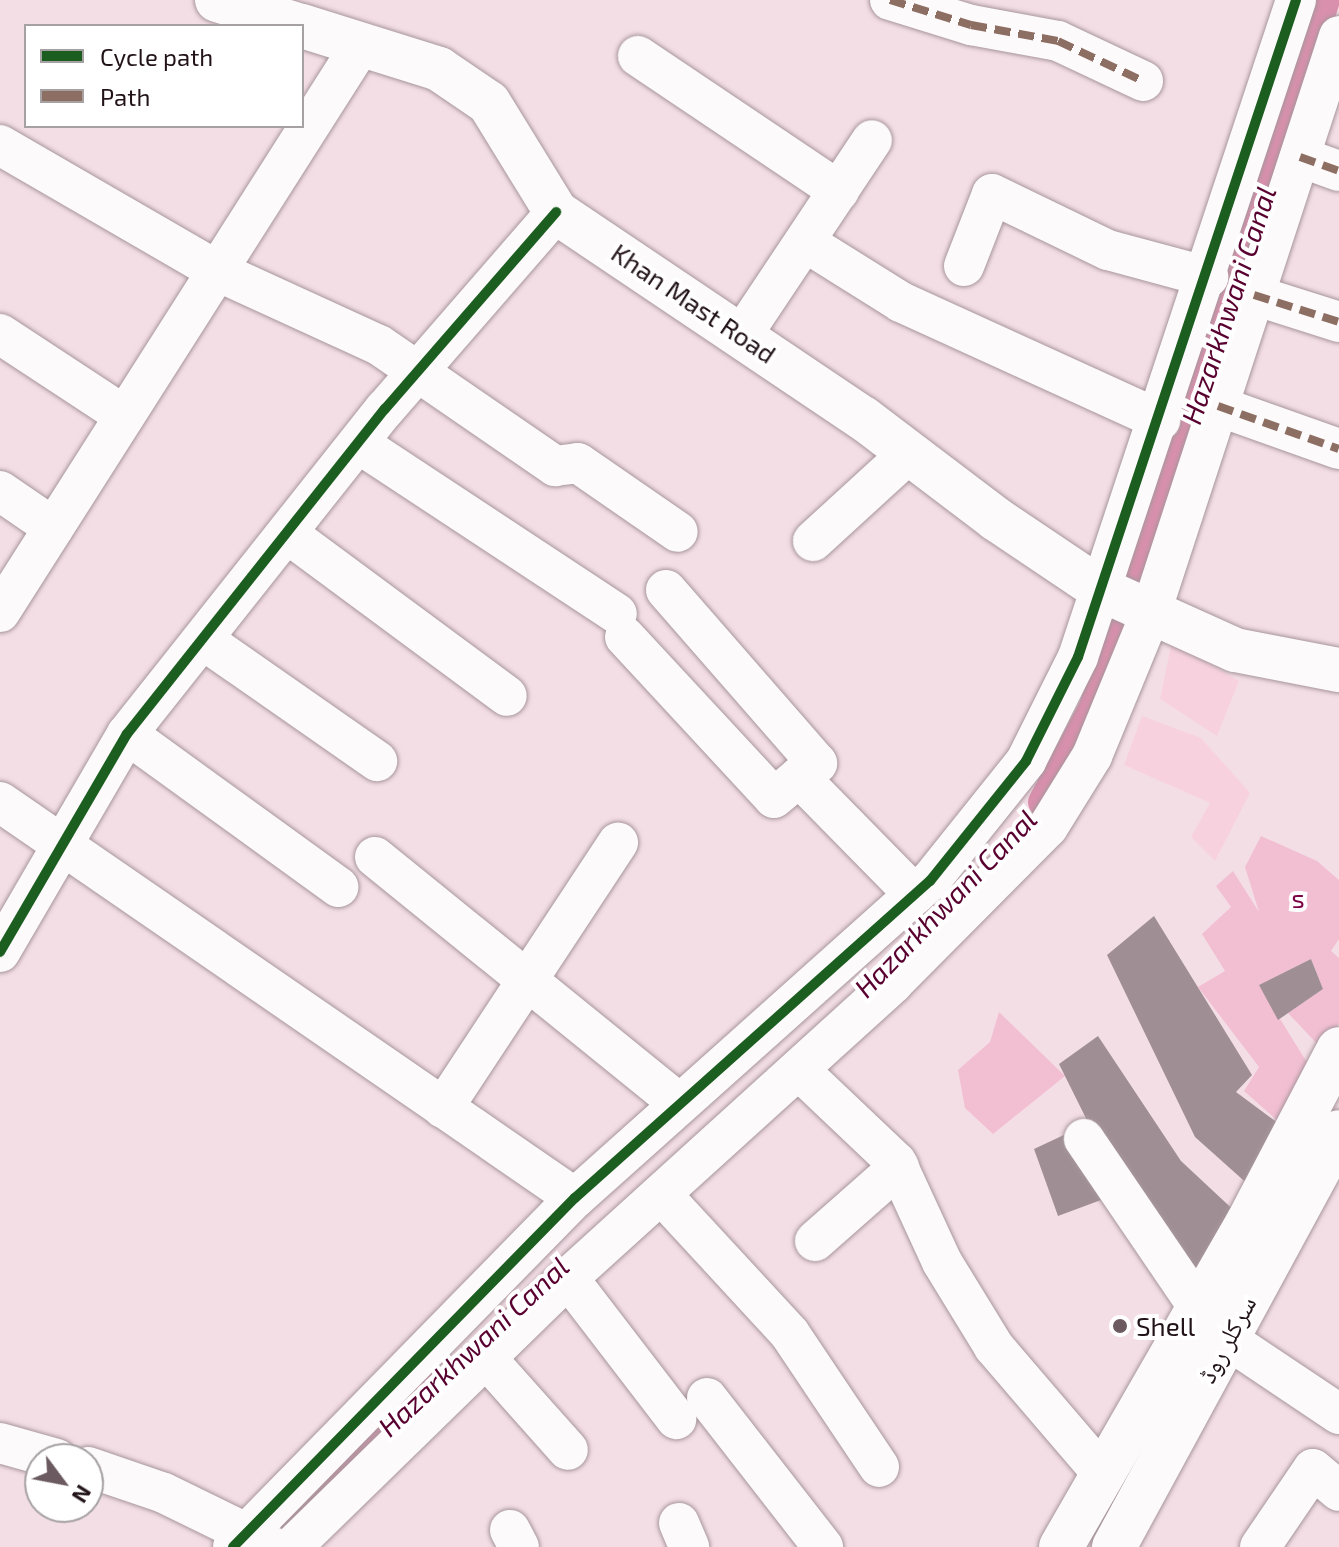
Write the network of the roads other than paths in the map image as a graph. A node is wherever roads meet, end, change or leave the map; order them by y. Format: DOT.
graph roads {
  1 [pos="217,0"];
  2 [pos="890,0"];
  3 [pos="1296,0"];
  4 [pos="295,24"];
  5 [pos="304,27"];
  6 [pos="1339,36"];
  7 [pos="361,45"];
  8 [pos="638,56"];
  9 [pos="1143,81"];
  10 [pos="872,140"];
  11 [pos="0,145"];
  12 [pos="1300,157"];
  13 [pos="1339,171"];
  14 [pos="839,191"];
  15 [pos="556,212"];
  16 [pos="805,242"];
  17 [pos="964,266"];
  18 [pos="217,271"];
  19 [pos="1208,277"];
  20 [pos="1254,295"];
  21 [pos="1339,322"];
  22 [pos="0,334"];
  23 [pos="742,335"];
  24 [pos="418,374"];
  25 [pos="1218,406"];
  26 [pos="125,416"];
  27 [pos="1160,420"];
  28 [pos="358,443"];
  29 [pos="1339,449"];
  30 [pos="909,453"];
  31 [pos="0,491"];
  32 [pos="54,528"];
  33 [pos="678,532"];
  34 [pos="288,534"];
  35 [pos="813,541"];
  36 [pos="1100,589"];
  37 [pos="666,590"];
  38 [pos="0,612"];
  39 [pos="1150,615"];
  40 [pos="205,641"];
  41 [pos="1339,670"];
  42 [pos="507,696"];
  43 [pos="127,734"];
  44 [pos="377,761"];
  45 [pos="799,777"];
  46 [pos="0,802"];
  47 [pos="62,843"];
  48 [pos="618,843"];
  49 [pos="375,857"];
  50 [pos="338,887"];
  51 [pos="915,895"];
  52 [pos="0,952"];
  53 [pos="526,977"];
  54 [pos="1339,1049"];
  55 [pos="799,1070"];
  56 [pos="680,1104"];
  57 [pos="443,1108"];
  58 [pos="1084,1139"];
  59 [pos="1332,1160"];
  60 [pos="899,1167"];
  61 [pos="661,1194"];
  62 [pos="575,1198"];
  63 [pos="815,1241"];
  64 [pos="568,1278"];
  65 [pos="1216,1332"];
  66 [pos="486,1358"];
  67 [pos="1275,1371"];
  68 [pos="1339,1382"];
  69 [pos="1339,1414"];
  70 [pos="0,1443"];
  71 [pos="24,1450"];
  72 [pos="568,1450"];
  73 [pos="879,1467"];
  74 [pos="104,1472"];
  75 [pos="1103,1474"];
  76 [pos="1339,1491"];
  77 [pos="261,1542"];
  78 [pos="823,1547"];
  79 [pos="1061,1547"];
  80 [pos="1114,1547"];
  81 [pos="1260,1547"];
  1 -- 4 [label="main road, Khan Mast Road"];
  2 -- 9 [label="street"];
  3 -- 19 [label="street"];
  5 -- 7 [label="main road, Khan Mast Road"];
  6 -- 12 [label="street"];
  7 -- 15 [label="main road, Khan Mast Road"];
  7 -- 18 [label="street"];
  8 -- 14 [label="street"];
  10 -- 14 [label="street"];
  11 -- 18 [label="street"];
  12 -- 13 [label="street"];
  12 -- 20 [label="street"];
  14 -- 16 [label="street"];
  15 -- 23 [label="main road, Khan Mast Road"];
  15 -- 24 [label="street"];
  16 -- 23 [label="street"];
  16 -- 27 [label="street"];
  17 -- 19 [label="street"];
  18 -- 24 [label="street"];
  18 -- 26 [label="street"];
  19 -- 27 [label="street"];
  20 -- 21 [label="street"];
  20 -- 25 [label="street"];
  22 -- 26 [label="street"];
  23 -- 30 [label="main road, Khan Mast Road"];
  24 -- 28 [label="street"];
  24 -- 33 [label="street"];
  25 -- 29 [label="street"];
  25 -- 39 [label="street"];
  26 -- 32 [label="street"];
  27 -- 36 [label="street"];
  28 -- 34 [label="street"];
  28 -- 45 [label="street"];
  30 -- 35 [label="street"];
  30 -- 36 [label="main road, Khan Mast Road"];
  31 -- 32 [label="street"];
  32 -- 38 [label="street"];
  34 -- 40 [label="street"];
  34 -- 42 [label="street"];
  36 -- 39 [label="main road, Khan Mast Road"];
  36 -- 51 [label="street"];
  37 -- 45 [label="street"];
  39 -- 41 [label="main road"];
  39 -- 55 [label="street"];
  40 -- 43 [label="street"];
  40 -- 44 [label="street"];
  43 -- 47 [label="street"];
  43 -- 50 [label="street"];
  45 -- 51 [label="street"];
  46 -- 47 [label="street"];
  47 -- 52 [label="street"];
  47 -- 57 [label="street"];
  48 -- 53 [label="street"];
  49 -- 53 [label="street"];
  51 -- 56 [label="street"];
  53 -- 56 [label="street"];
  53 -- 57 [label="street"];
  54 -- 65 [label="main road"];
  55 -- 60 [label="street"];
  55 -- 61 [label="street"];
  56 -- 62 [label="street"];
  57 -- 62 [label="street"];
  58 -- 65 [label="street"];
  59 -- 65 [label="main road, سرکلر روڈ"];
  60 -- 63 [label="street"];
  60 -- 75 [label="street"];
  61 -- 64 [label="street"];
  61 -- 73 [label="street"];
  62 -- 77 [label="street"];
  64 -- 66 [label="street"];
  64 -- 78 [label="street"];
  65 -- 67 [label="street"];
  65 -- 75 [label="main road"];
  65 -- 80 [label="main road, سرکلر روڈ"];
  66 -- 72 [label="street"];
  66 -- 77 [label="street"];
  67 -- 68 [label="street"];
  67 -- 69 [label="street"];
  70 -- 71 [label="street"];
  74 -- 77 [label="street"];
  75 -- 79 [label="main road"];
  76 -- 81 [label="street"];
}
